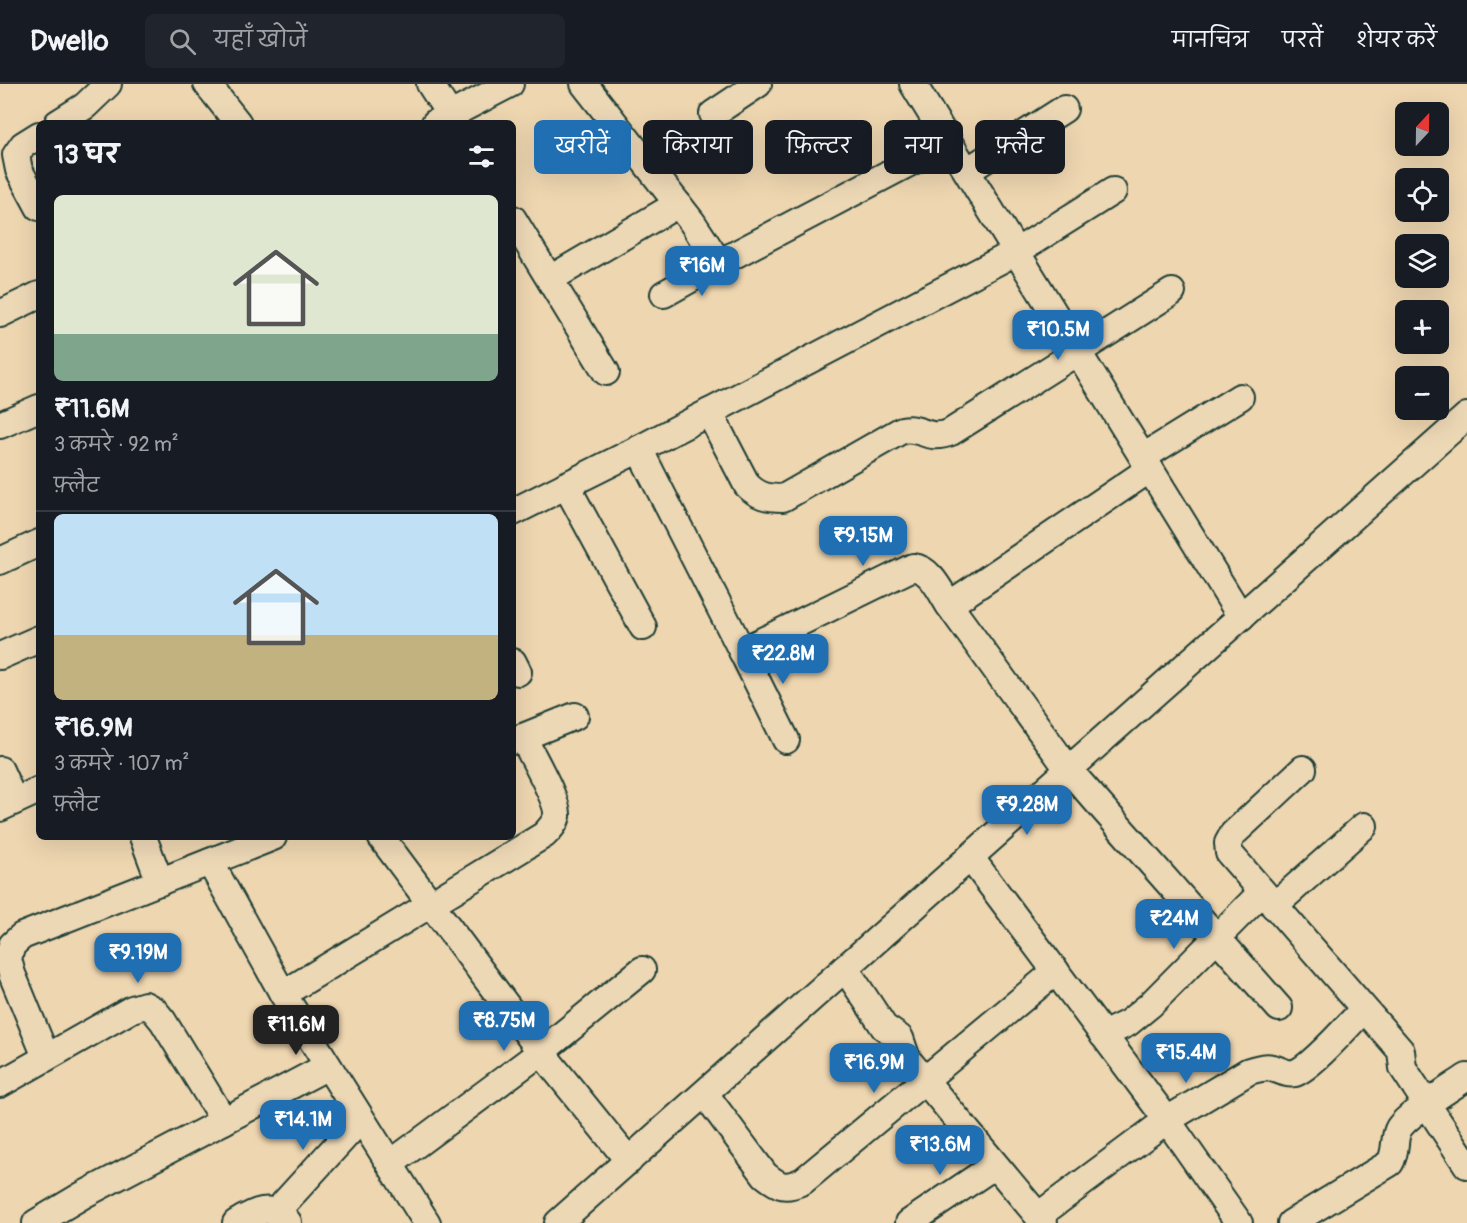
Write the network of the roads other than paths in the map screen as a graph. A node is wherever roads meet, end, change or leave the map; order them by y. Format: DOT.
graph roads {
  1 [pos="108,84"];
  2 [pos="207,84"];
  3 [pos="430,84"];
  4 [pos="510,84"];
  5 [pos="584,84"];
  6 [pos="758,84"];
  7 [pos="913,84"];
  8 [pos="1064,109"];
  9 [pos="713,114"];
  10 [pos="90,115"];
  11 [pos="70,120"];
  12 [pos="236,120"];
  13 [pos="447,120"];
  14 [pos="935,120"];
  15 [pos="36,137"];
  16 [pos="8,152"];
  17 [pos="963,165"];
  18 [pos="967,171"];
  19 [pos="888,174"];
  20 [pos="1113,191"];
  21 [pos="36,201"];
  22 [pos="678,204"];
  23 [pos="516,224"];
  24 [pos="1016,252"];
  25 [pos="719,263"];
  26 [pos="550,279"];
  27 [pos="1172,292"];
  28 [pos="664,294"];
  29 [pos="36,296"];
  30 [pos="0,314"];
  31 [pos="1078,352"];
  32 [pos="606,372"];
  33 [pos="1240,397"];
  34 [pos="36,409"];
  35 [pos="709,412"];
  36 [pos="1467,416"];
  37 [pos="0,425"];
  38 [pos="639,449"];
  39 [pos="1146,463"];
  40 [pos="566,485"];
  41 [pos="516,510"];
  42 [pos="36,544"];
  43 [pos="0,561"];
  44 [pos="949,605"];
  45 [pos="1241,617"];
  46 [pos="643,627"];
  47 [pos="36,640"];
  48 [pos="742,651"];
  49 [pos="0,656"];
  50 [pos="575,716"];
  51 [pos="518,739"];
  52 [pos="786,740"];
  53 [pos="1303,769"];
  54 [pos="0,770"];
  55 [pos="1068,770"];
  56 [pos="36,791"];
  57 [pos="7,804"];
  58 [pos="1364,826"];
  59 [pos="144,840"];
  60 [pos="265,840"];
  61 [pos="383,840"];
  62 [pos="970,857"];
  63 [pos="210,862"];
  64 [pos="160,882"];
  65 [pos="1268,899"];
  66 [pos="431,905"];
  67 [pos="1216,937"];
  68 [pos="845,968"];
  69 [pos="642,970"];
  70 [pos="1056,971"];
  71 [pos="8,989"];
  72 [pos="282,994"];
  73 [pos="1279,1008"];
  74 [pos="1364,1009"];
  75 [pos="1103,1035"];
  76 [pos="541,1052"];
  77 [pos="46,1057"];
  78 [pos="328,1066"];
  79 [pos="1467,1077"];
  80 [pos="924,1080"];
  81 [pos="0,1084"];
  82 [pos="705,1094"];
  83 [pos="1426,1106"];
  84 [pos="362,1119"];
  85 [pos="1167,1120"];
  86 [pos="224,1121"];
  87 [pos="629,1161"];
  88 [pos="390,1164"];
  89 [pos="995,1165"];
  90 [pos="1467,1165"];
  91 [pos="282,1217"];
  92 [pos="1041,1219"];
  93 [pos="36,1223"];
  94 [pos="236,1223"];
  95 [pos="427,1223"];
  96 [pos="558,1223"];
  97 [pos="909,1223"];
  98 [pos="1239,1223"];
  99 [pos="1291,1223"];
  1 -- 10 [label="street"];
  2 -- 12 [label="street"];
  3 -- 13 [label="street"];
  4 -- 13 [label="street"];
  5 -- 22 [label="street"];
  6 -- 9 [label="street"];
  7 -- 14 [label="street"];
  8 -- 18 [label="street"];
  10 -- 11 [label="street"];
  15 -- 16 [label="street"];
  16 -- 21 [label="street"];
  17 -- 18 [label="street"];
  18 -- 24 [label="street"];
  19 -- 25 [label="street"];
  20 -- 24 [label="street"];
  22 -- 25 [label="street"];
  22 -- 26 [label="street"];
  23 -- 26 [label="street"];
  24 -- 31 [label="street"];
  24 -- 35 [label="street"];
  25 -- 28 [label="street"];
  26 -- 32 [label="street"];
  27 -- 31 [label="street"];
  29 -- 30 [label="street"];
  31 -- 35 [label="street"];
  31 -- 39 [label="street"];
  33 -- 39 [label="street"];
  34 -- 37 [label="street"];
  35 -- 38 [label="street"];
  36 -- 45 [label="street"];
  38 -- 40 [label="street"];
  38 -- 48 [label="street"];
  39 -- 44 [label="street"];
  39 -- 45 [label="street"];
  40 -- 41 [label="street"];
  40 -- 46 [label="street"];
  42 -- 43 [label="street"];
  44 -- 48 [label="street"];
  44 -- 55 [label="street"];
  45 -- 55 [label="street"];
  47 -- 49 [label="street"];
  48 -- 52 [label="street"];
  50 -- 51 [label="street"];
  51 -- 66 [label="street"];
  53 -- 65 [label="street"];
  54 -- 57 [label="street"];
  55 -- 62 [label="street"];
  55 -- 67 [label="street"];
  56 -- 57 [label="street"];
  58 -- 65 [label="street"];
  59 -- 64 [label="street"];
  60 -- 63 [label="street"];
  61 -- 66 [label="street"];
  62 -- 68 [label="street"];
  62 -- 70 [label="street"];
  63 -- 64 [label="street"];
  63 -- 72 [label="street"];
  64 -- 71 [label="street"];
  65 -- 67 [label="street"];
  65 -- 74 [label="street"];
  66 -- 72 [label="street"];
  66 -- 76 [label="street"];
  67 -- 73 [label="street"];
  67 -- 75 [label="street"];
  68 -- 80 [label="street"];
  68 -- 82 [label="street"];
  69 -- 76 [label="street"];
  70 -- 75 [label="street"];
  70 -- 80 [label="street"];
  71 -- 77 [label="street"];
  72 -- 78 [label="street"];
  74 -- 83 [label="street"];
  74 -- 85 [label="street"];
  75 -- 85 [label="street"];
  76 -- 87 [label="street"];
  76 -- 88 [label="street"];
  77 -- 81 [label="street"];
  77 -- 86 [label="street"];
  78 -- 84 [label="street"];
  78 -- 86 [label="street"];
  79 -- 83 [label="street"];
  80 -- 82 [label="street"];
  80 -- 89 [label="street"];
  82 -- 87 [label="street"];
  83 -- 90 [label="street"];
  83 -- 99 [label="street"];
  84 -- 88 [label="street"];
  84 -- 91 [label="street"];
  85 -- 92 [label="street"];
  85 -- 98 [label="street"];
  86 -- 93 [label="street"];
  87 -- 96 [label="street"];
  88 -- 95 [label="street"];
  89 -- 92 [label="street"];
  89 -- 97 [label="street"];
  91 -- 94 [label="street"];
}
